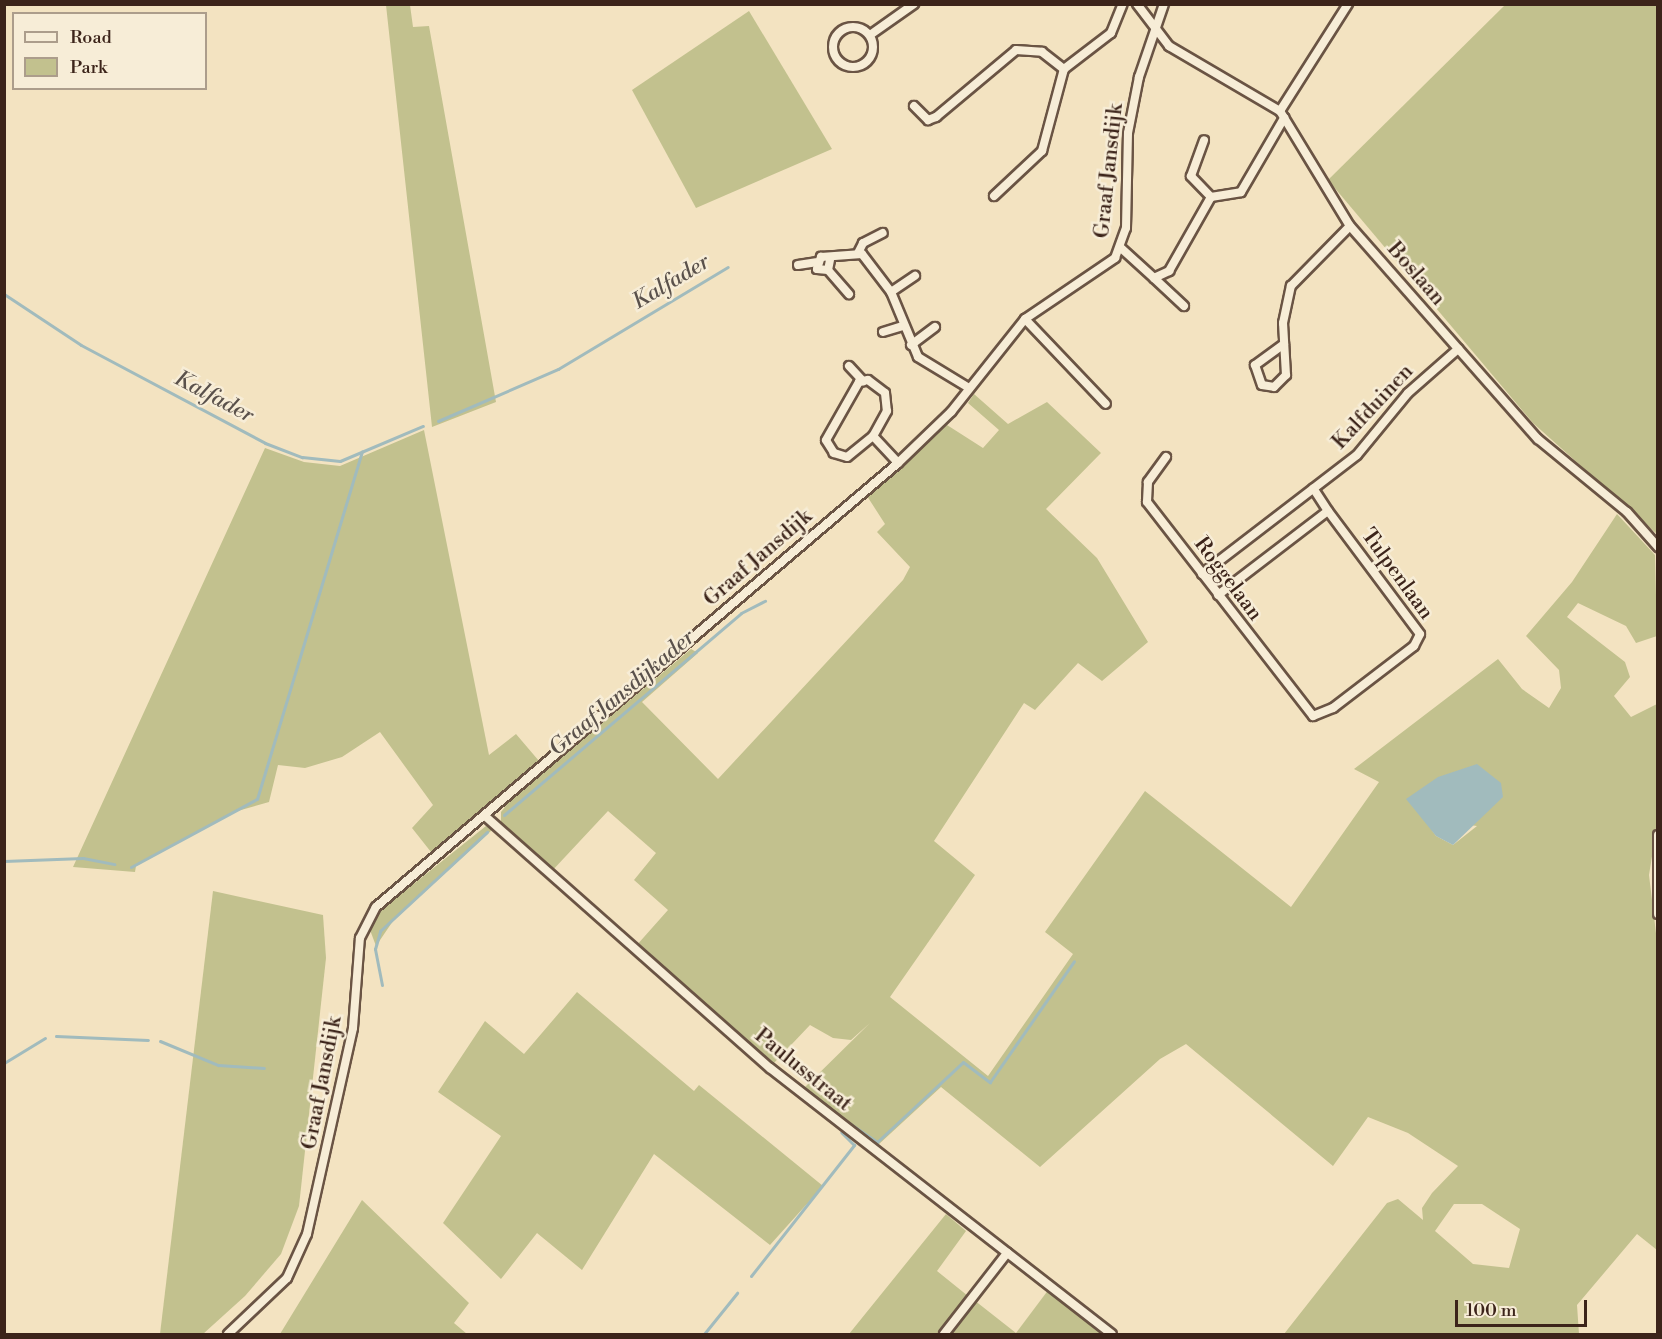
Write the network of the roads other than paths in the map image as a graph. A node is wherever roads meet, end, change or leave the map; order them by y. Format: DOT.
graph roads {
  1 [pos="914,4"];
  2 [pos="1123,4"];
  3 [pos="1137,4"];
  4 [pos="1164,4"];
  5 [pos="1348,4"];
  6 [pos="1154,28"];
  7 [pos="870,35"];
  8 [pos="1064,69"];
  9 [pos="914,106"];
  10 [pos="1282,115"];
  11 [pos="1204,140"];
  12 [pos="994,196"];
  13 [pos="1211,197"];
  14 [pos="1350,226"];
  15 [pos="883,233"];
  16 [pos="1121,248"];
  17 [pos="858,252"];
  18 [pos="830,260"];
  19 [pos="816,262"];
  20 [pos="798,265"];
  21 [pos="828,270"];
  22 [pos="915,276"];
  23 [pos="1154,278"];
  24 [pos="891,292"];
  25 [pos="849,294"];
  26 [pos="1184,306"];
  27 [pos="1025,319"];
  28 [pos="903,326"];
  29 [pos="935,327"];
  30 [pos="883,332"];
  31 [pos="1284,344"];
  32 [pos="911,345"];
  33 [pos="1458,349"];
  34 [pos="849,366"];
  35 [pos="862,381"];
  36 [pos="969,388"];
  37 [pos="1106,404"];
  38 [pos="873,436"];
  39 [pos="1166,457"];
  40 [pos="898,463"];
  41 [pos="1313,488"];
  42 [pos="1328,511"];
  43 [pos="1658,547"];
  44 [pos="1202,574"];
  45 [pos="1218,595"];
  46 [pos="1313,716"];
  47 [pos="486,817"];
  48 [pos="1658,835"];
  49 [pos="1658,914"];
  50 [pos="1006,1253"];
  51 [pos="228,1335"];
  52 [pos="944,1335"];
  53 [pos="1112,1335"];
  1 -- 7 [label="street"];
  2 -- 8 [label="street"];
  3 -- 6 [label="street"];
  4 -- 6 [label="street, Graaf Jansdijk"];
  5 -- 10 [label="street"];
  6 -- 10 [label="street"];
  6 -- 16 [label="street, Graaf Jansdijk"];
  7 -- 7 [label="street"];
  8 -- 9 [label="street"];
  8 -- 12 [label="street"];
  10 -- 13 [label="street"];
  10 -- 14 [label="street, Boslaan"];
  11 -- 13 [label="street"];
  13 -- 23 [label="street"];
  14 -- 31 [label="street"];
  14 -- 33 [label="street, Boslaan"];
  15 -- 17 [label="street"];
  16 -- 23 [label="street"];
  16 -- 27 [label="street, Graaf Jansdijk"];
  17 -- 18 [label="street"];
  17 -- 24 [label="street"];
  18 -- 19 [label="street"];
  18 -- 21 [label="street"];
  19 -- 20 [label="street"];
  19 -- 21 [label="street"];
  21 -- 25 [label="street"];
  22 -- 24 [label="street"];
  23 -- 26 [label="street"];
  24 -- 28 [label="street"];
  27 -- 36 [label="street, Graaf Jansdijk"];
  27 -- 37 [label="street"];
  28 -- 30 [label="street"];
  28 -- 32 [label="street"];
  29 -- 32 [label="street"];
  31 -- 31 [label="street"];
  32 -- 36 [label="street"];
  33 -- 41 [label="street, Kalfduinen"];
  33 -- 43 [label="street, Boslaan"];
  34 -- 35 [label="street"];
  35 -- 38 [label="street"];
  35 -- 38 [label="street"];
  36 -- 40 [label="street, Graaf Jansdijk"];
  38 -- 40 [label="street"];
  39 -- 44 [label="street, Roggelaan"];
  40 -- 47 [label="street, Graaf Jansdijk"];
  41 -- 42 [label="street"];
  41 -- 44 [label="street, Kalfduinen"];
  42 -- 45 [label="street"];
  42 -- 46 [label="street, Tulpenlaan"];
  44 -- 45 [label="street, Roggelaan"];
  45 -- 46 [label="street, Roggelaan"];
  47 -- 50 [label="street, Paulusstraat"];
  47 -- 51 [label="street, Graaf Jansdijk"];
  48 -- 49 [label="street"];
  50 -- 52 [label="street"];
  50 -- 53 [label="street, Paulusstraat"];
}
